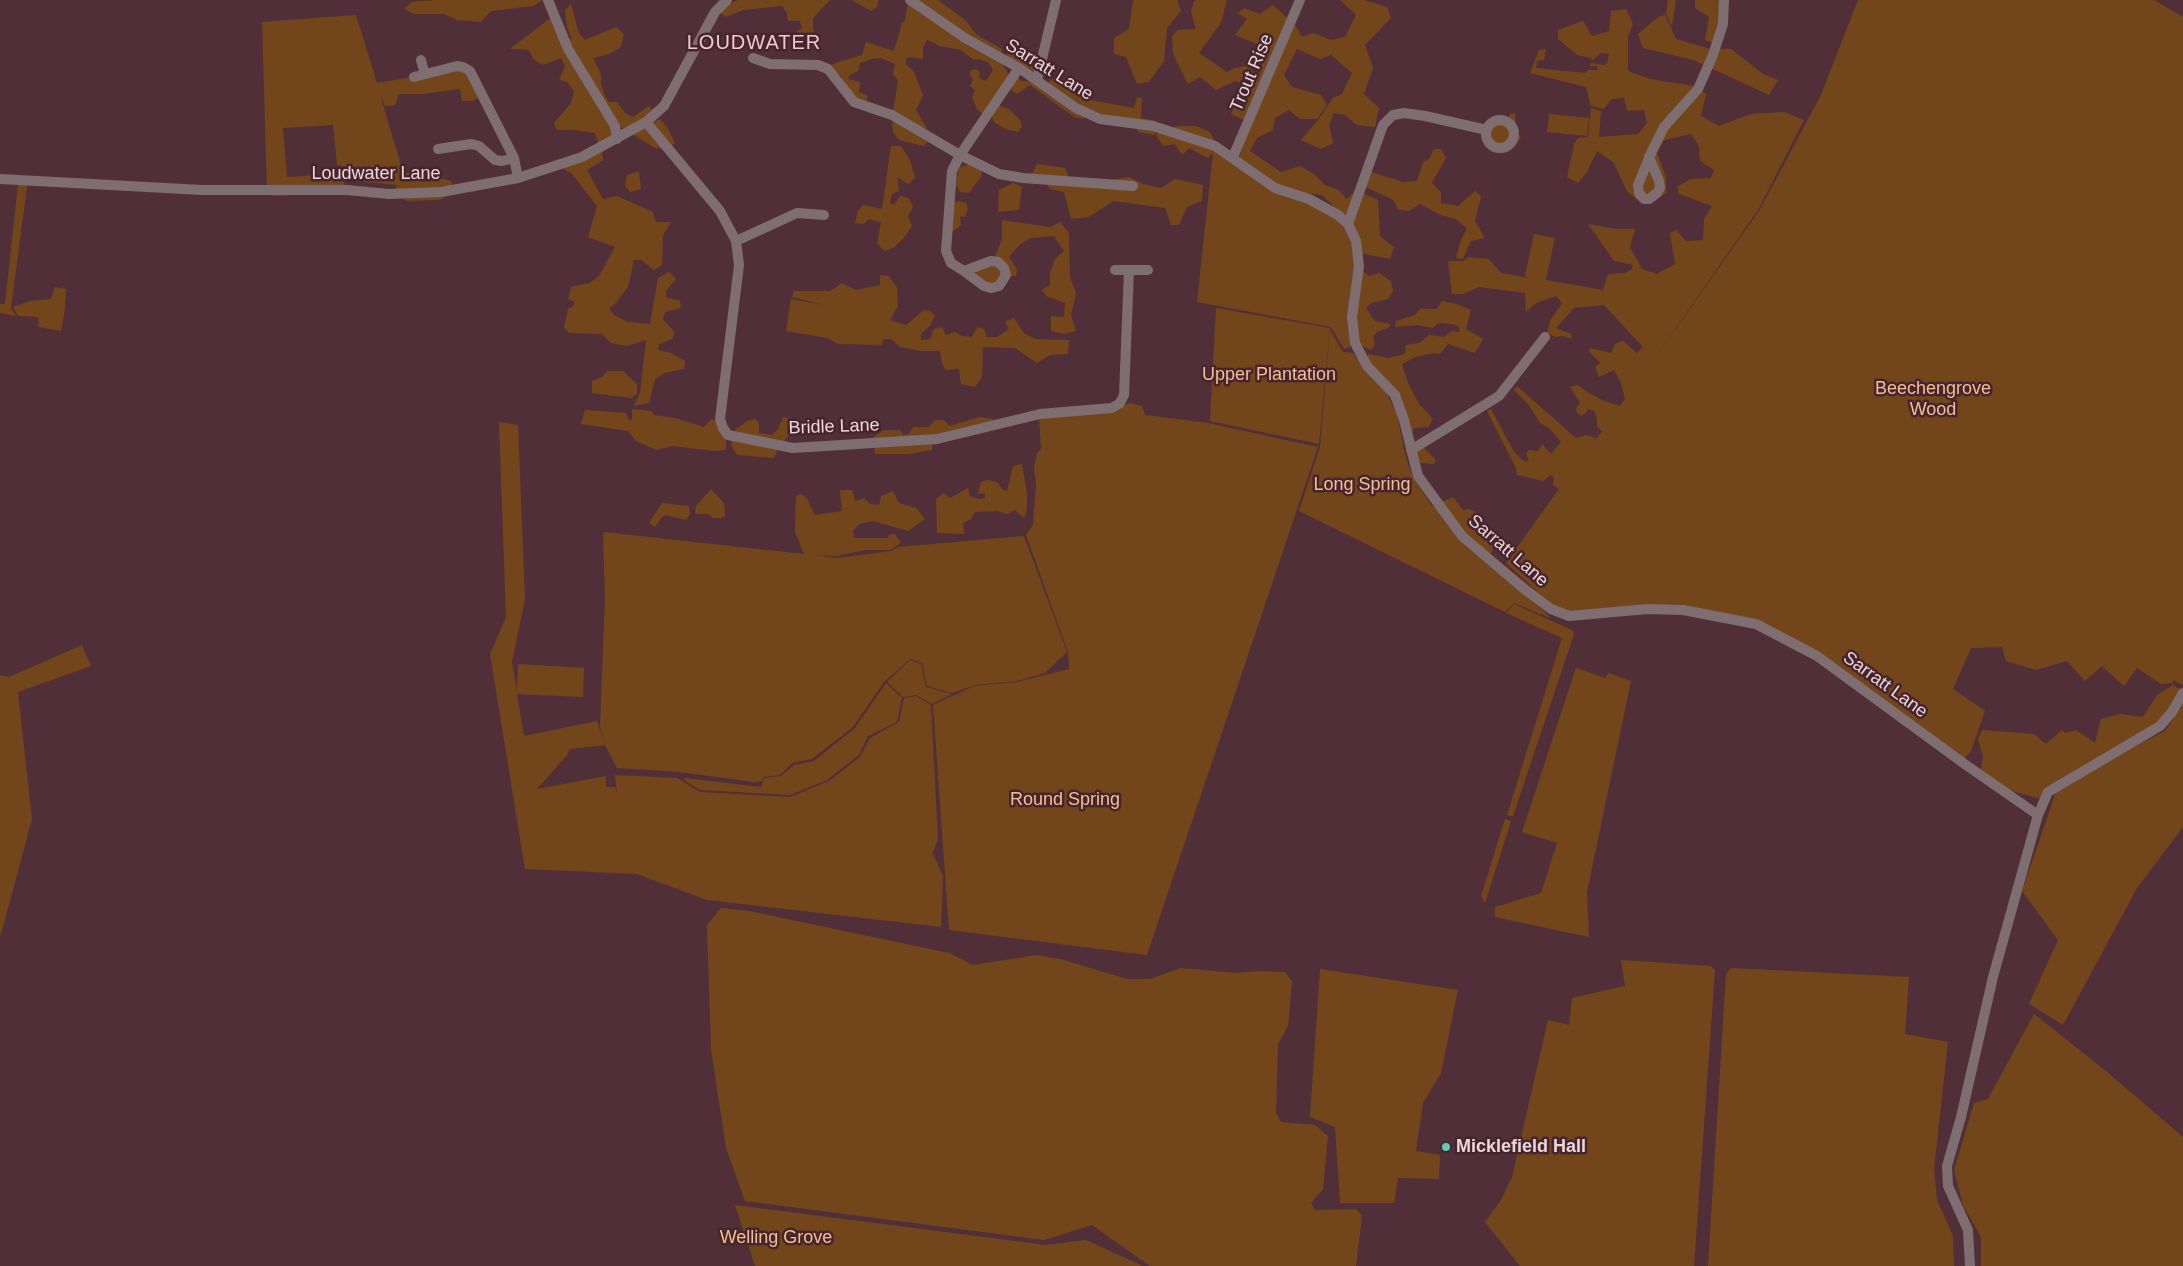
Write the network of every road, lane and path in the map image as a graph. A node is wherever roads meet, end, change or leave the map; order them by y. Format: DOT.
graph roads {
  1 [pos="727,0"];
  2 [pos="910,0"];
  3 [pos="1056,0"];
  4 [pos="1300,0"];
  5 [pos="1724,0"];
  6 [pos="552,1"];
  7 [pos="760,57"];
  8 [pos="421,60"];
  9 [pos="1019,68"];
  10 [pos="425,74"];
  11 [pos="414,77"];
  12 [pos="1037,80"];
  13 [pos="646,122"];
  14 [pos="1487,130"];
  15 [pos="617,139"];
  16 [pos="438,148"];
  17 [pos="960,155"];
  18 [pos="1233,157"];
  19 [pos="1649,157"];
  20 [pos="514,158"];
  21 [pos="518,178"];
  22 [pos="0,179"];
  23 [pos="1133,186"];
  24 [pos="824,214"];
  25 [pos="1348,224"];
  26 [pos="736,241"];
  27 [pos="1115,270"];
  28 [pos="1129,270"];
  29 [pos="1148,270"];
  30 [pos="964,271"];
  31 [pos="1546,336"];
  32 [pos="1411,450"];
  33 [pos="2183,693"];
  34 [pos="2038,814"];
  35 [pos="1970,1266"];
  1 -- 13 [label="street"];
  2 -- 9 [label="street, Sarratt Lane"];
  3 -- 12 [label="street"];
  4 -- 18 [label="street, Trout Rise"];
  5 -- 19 [label="street"];
  6 -- 15 [label="street"];
  7 -- 17 [label="street"];
  8 -- 10 [label="street"];
  9 -- 12 [label="street, Sarratt Lane"];
  9 -- 17 [label="street"];
  10 -- 11 [label="street"];
  10 -- 20 [label="street"];
  12 -- 18 [label="street, Sarratt Lane"];
  13 -- 15 [label="street"];
  13 -- 26 [label="street, Bridle Lane"];
  14 -- 25 [label="street"];
  15 -- 21 [label="street, Loudwater Lane"];
  16 -- 20 [label="street"];
  17 -- 23 [label="street"];
  17 -- 30 [label="street"];
  18 -- 25 [label="street, Sarratt Lane"];
  20 -- 21 [label="street"];
  21 -- 22 [label="street, Loudwater Lane"];
  24 -- 26 [label="street"];
  25 -- 32 [label="street, Sarratt Lane"];
  26 -- 28 [label="street, Bridle Lane"];
  27 -- 28 [label="street"];
  28 -- 29 [label="street"];
  31 -- 32 [label="street"];
  32 -- 34 [label="street, Sarratt Lane"];
  33 -- 34 [label="street"];
  34 -- 35 [label="street"];
}
